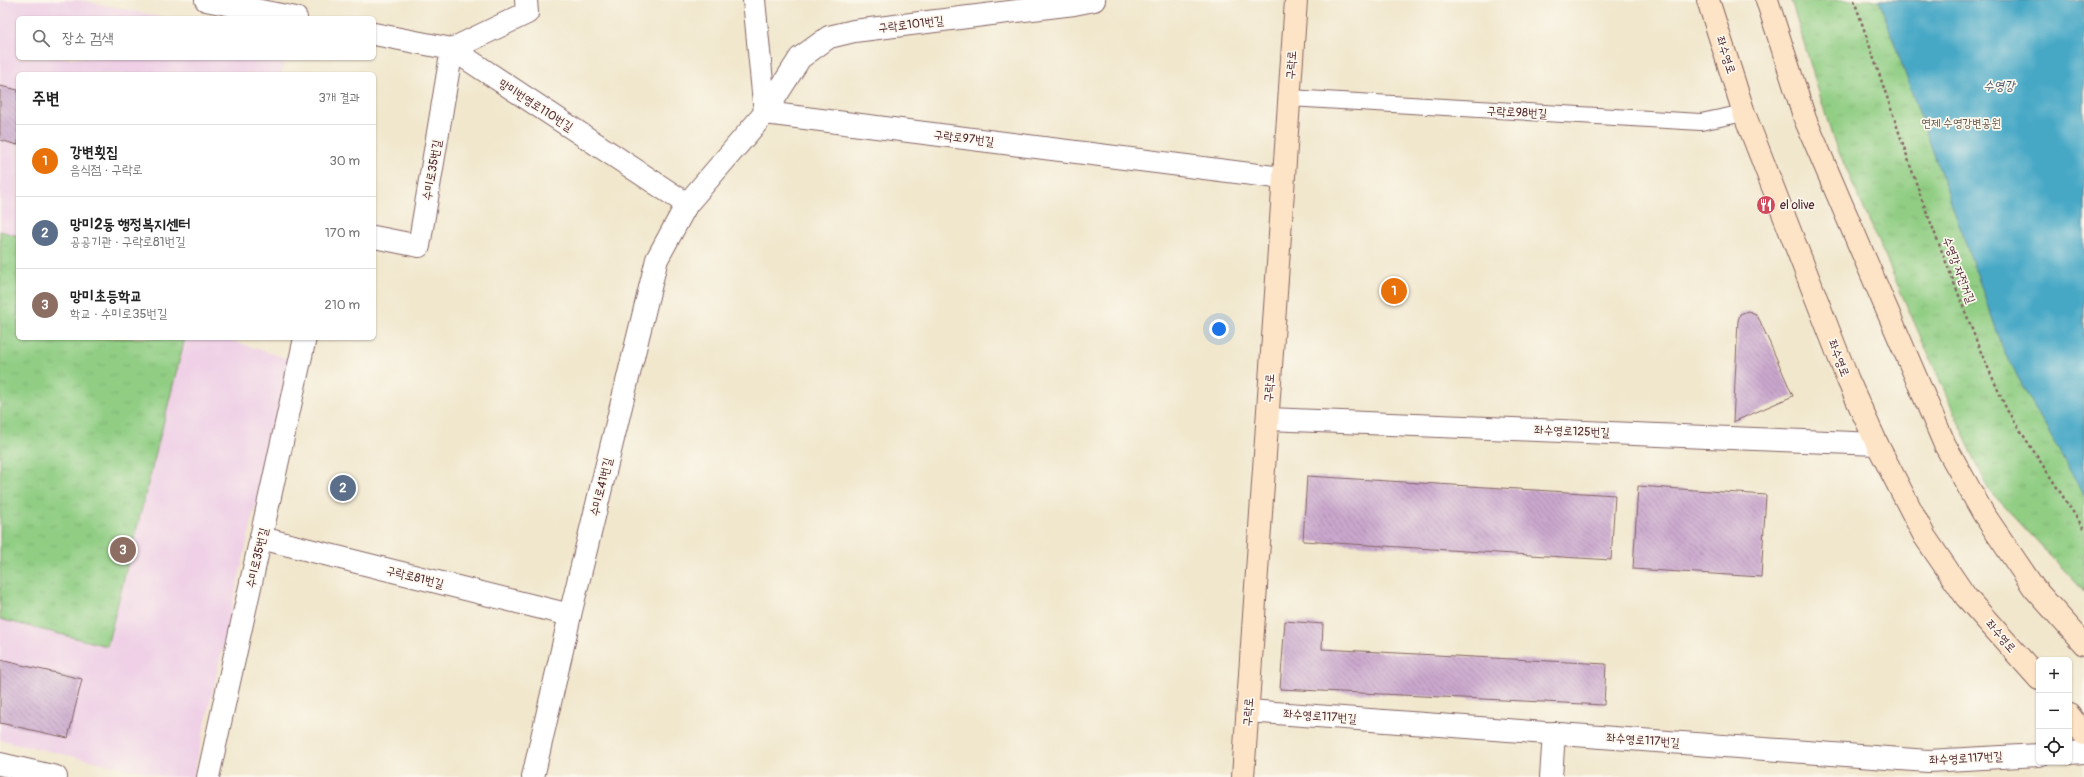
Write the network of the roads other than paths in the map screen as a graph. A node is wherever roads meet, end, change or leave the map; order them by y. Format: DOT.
graph roads {
  1 [pos="206,0"];
  2 [pos="754,0"];
  3 [pos="1094,0"];
  4 [pos="1296,0"];
  5 [pos="1708,0"];
  6 [pos="1767,0"];
  7 [pos="527,6"];
  8 [pos="286,16"];
  9 [pos="376,34"];
  10 [pos="452,49"];
  11 [pos="1289,98"];
  12 [pos="765,113"];
  13 [pos="1744,113"];
  14 [pos="1283,178"];
  15 [pos="687,204"];
  16 [pos="376,237"];
  17 [pos="305,340"];
  18 [pos="1268,419"];
  19 [pos="1877,444"];
  20 [pos="261,538"];
  21 [pos="570,615"];
  22 [pos="2084,644"];
  23 [pos="2036,676"];
  24 [pos="1248,711"];
  25 [pos="2072,720"];
  26 [pos="1554,733"];
  27 [pos="2084,734"];
  28 [pos="2084,752"];
  29 [pos="2072,753"];
  30 [pos="2036,754"];
  31 [pos="0,764"];
  32 [pos="1927,769"];
  33 [pos="56,777"];
  34 [pos="208,777"];
  35 [pos="533,777"];
  36 [pos="1243,777"];
  37 [pos="1551,777"];
  1 -- 8 [label="street"];
  2 -- 12 [label="street"];
  3 -- 12 [label="street, 구락로101번길"];
  4 -- 11 [label="main road, 구락로"];
  5 -- 13 [label="main road, 좌수영로"];
  6 -- 22 [label="main road"];
  7 -- 10 [label="street"];
  9 -- 10 [label="street, 망미번영로110번길"];
  10 -- 15 [label="street, 망미번영로110번길"];
  10 -- 16 [label="street, 수미로35번길"];
  11 -- 13 [label="lane, 구락로98번길"];
  11 -- 14 [label="main road, 구락로"];
  12 -- 14 [label="street, 구락로97번길"];
  12 -- 15 [label="street"];
  13 -- 19 [label="main road, 좌수영로"];
  14 -- 18 [label="main road, 구락로"];
  15 -- 21 [label="street, 수미로41번길"];
  17 -- 20 [label="street, 수미로35번길"];
  18 -- 19 [label="street, 좌수영로125번길"];
  18 -- 24 [label="main road, 구락로"];
  19 -- 23 [label="main road, 좌수영로"];
  20 -- 21 [label="street, 구락로81번길"];
  20 -- 34 [label="street, 수미로35번길"];
  21 -- 35 [label="street, 수미로41번길"];
  24 -- 26 [label="street, 좌수영로117번길"];
  24 -- 36 [label="main road, 구락로"];
  25 -- 27 [label="main road"];
  26 -- 32 [label="street, 좌수영로117번길"];
  26 -- 37 [label="street"];
  28 -- 29 [label="street"];
  30 -- 32 [label="street, 좌수영로117번길"];
  31 -- 33 [label="street"];
}
